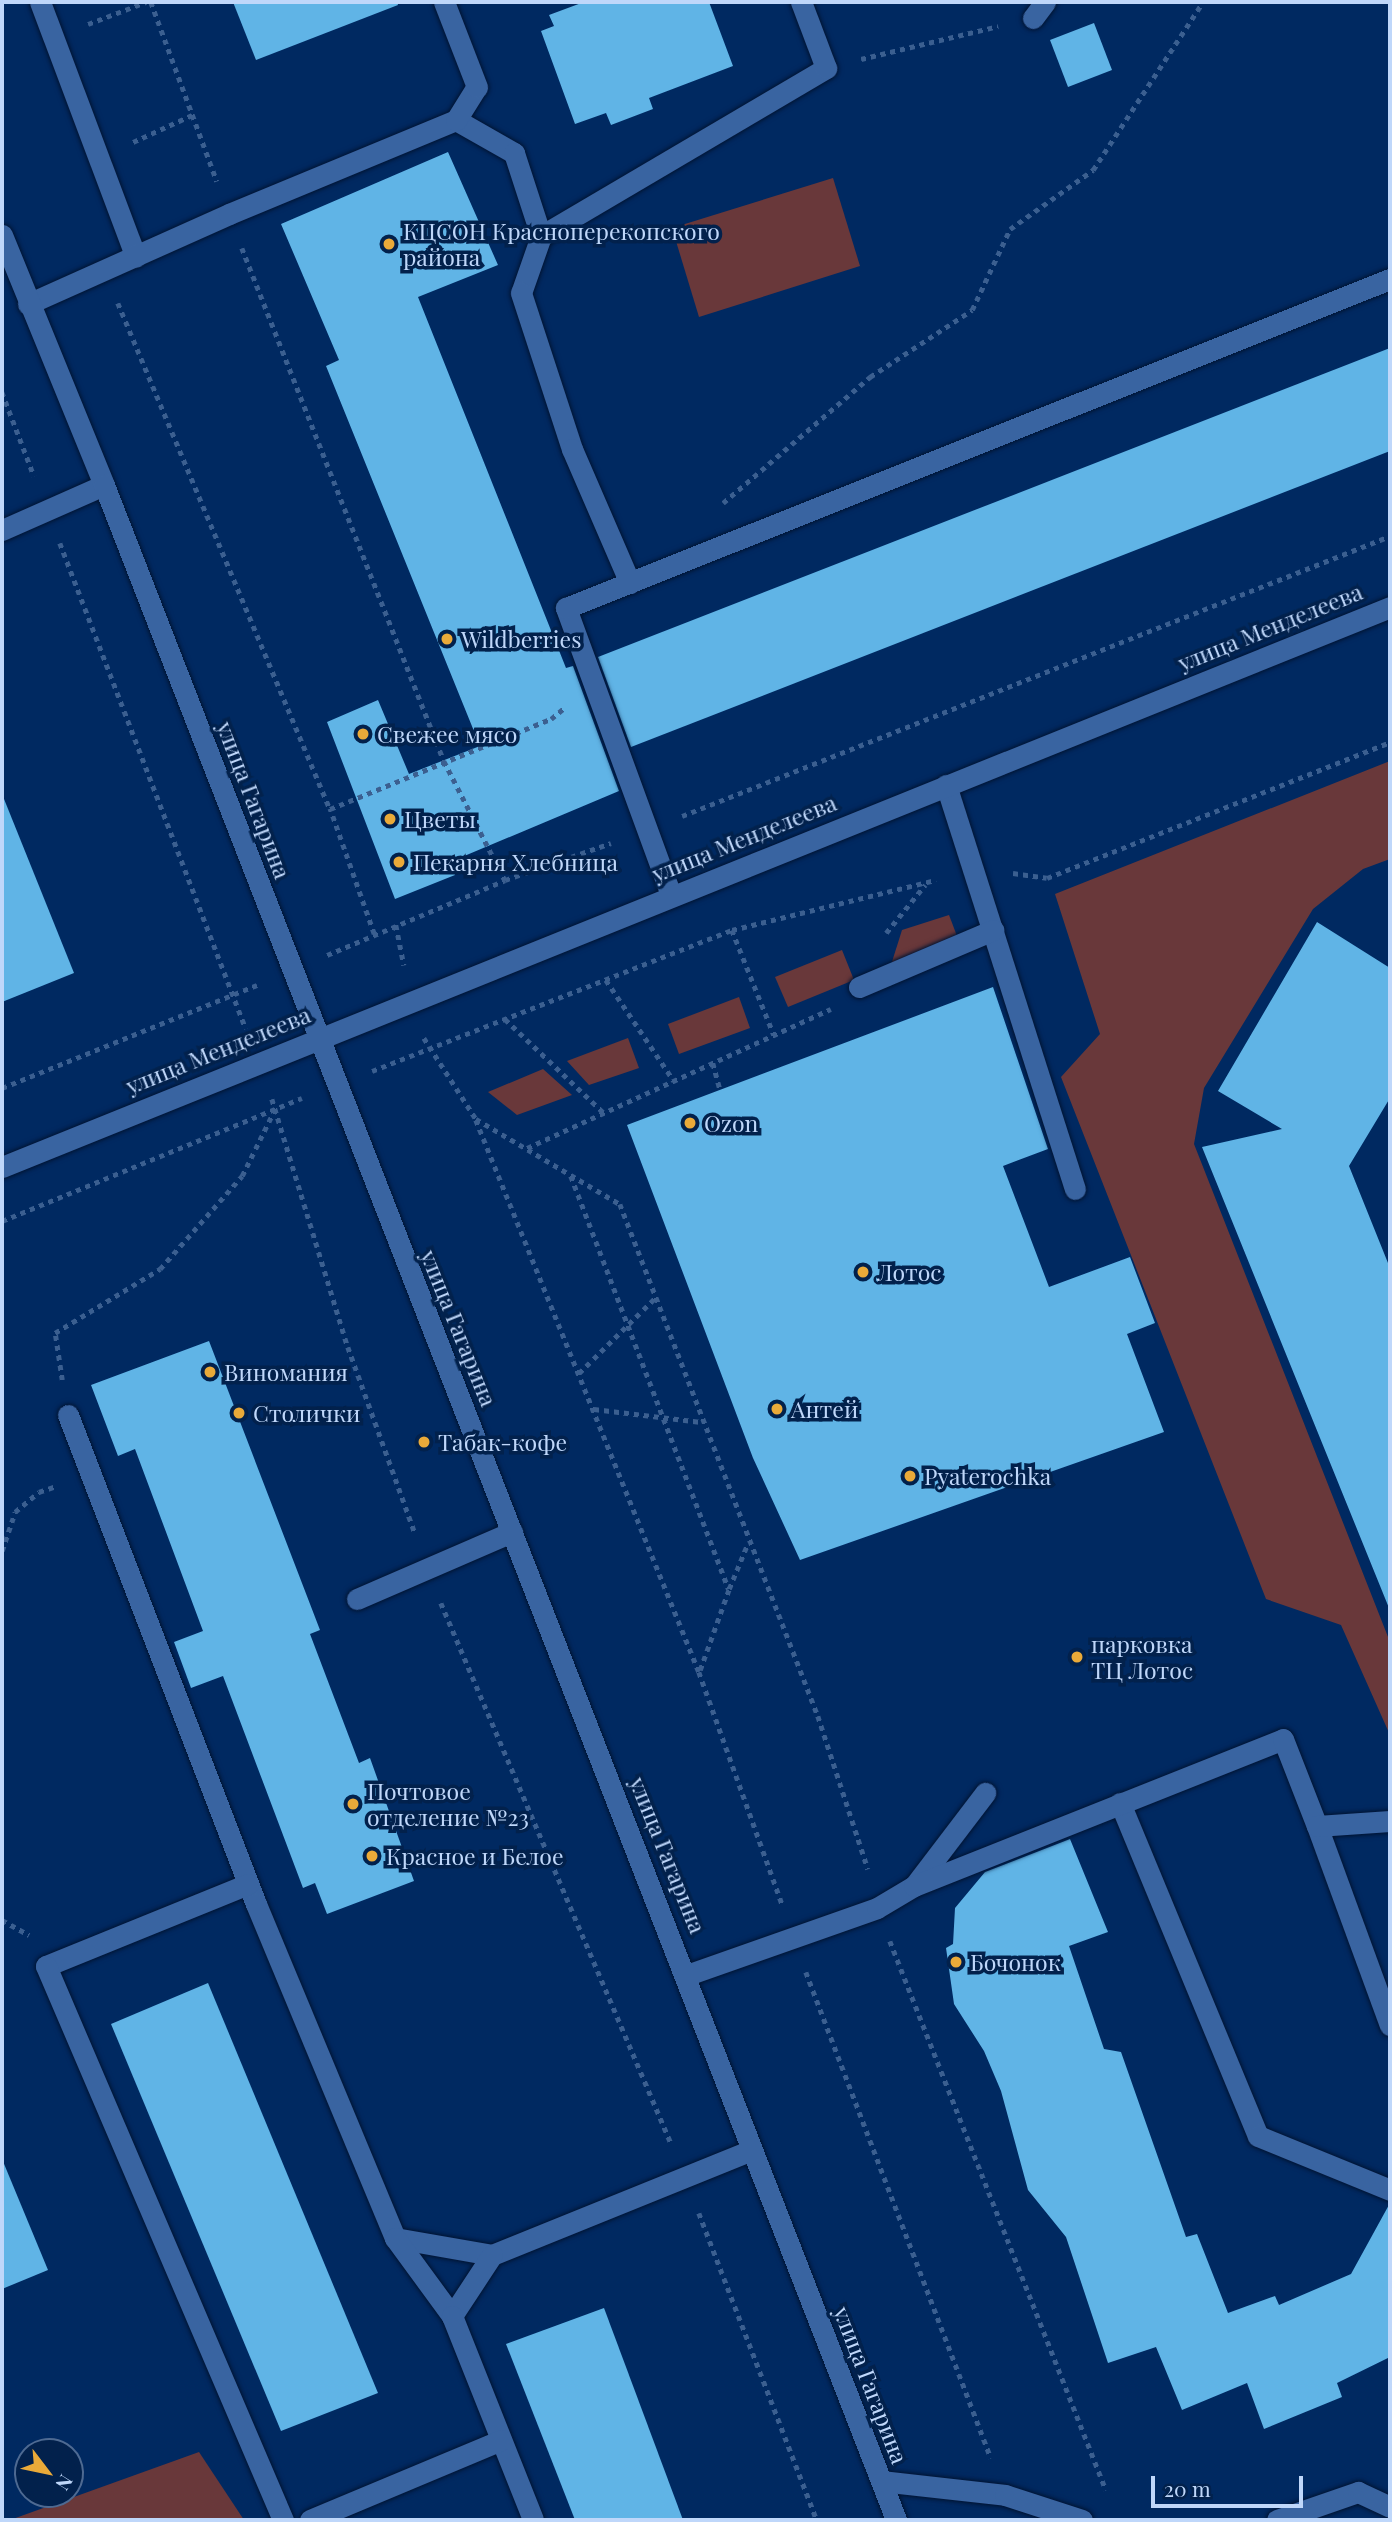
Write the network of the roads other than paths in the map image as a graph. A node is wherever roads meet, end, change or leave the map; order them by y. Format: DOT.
graph roads {
  1 [pos="40,2"];
  2 [pos="444,2"];
  3 [pos="801,2"];
  4 [pos="456,120"];
  5 [pos="2,235"];
  6 [pos="541,236"];
  7 [pos="136,257"];
  8 [pos="1390,279"];
  9 [pos="28,304"];
  10 [pos="104,485"];
  11 [pos="2,530"];
  12 [pos="630,583"];
  13 [pos="1390,607"];
  14 [pos="946,785"];
  15 [pos="671,895"];
  16 [pos="993,930"];
  17 [pos="859,987"];
  18 [pos="318,1038"];
  19 [pos="2,1167"];
  20 [pos="1075,1189"];
  21 [pos="68,1415"];
  22 [pos="512,1532"];
  23 [pos="357,1599"];
  24 [pos="985,1793"];
  25 [pos="1120,1803"];
  26 [pos="1390,1821"];
  27 [pos="1317,1826"];
  28 [pos="248,1884"];
  29 [pos="914,1886"];
  30 [pos="687,1975"];
  31 [pos="1390,2025"];
  32 [pos="752,2150"];
  33 [pos="1390,2190"];
  34 [pos="395,2238"];
  35 [pos="492,2255"];
  36 [pos="452,2316"];
  37 [pos="501,2440"];
  38 [pos="881,2481"];
  39 [pos="1390,2507"];
  40 [pos="283,2520"];
  41 [pos="310,2520"];
  42 [pos="533,2520"];
  43 [pos="896,2520"];
  44 [pos="1082,2520"];
  45 [pos="1277,2520"];
  1 -- 7 [label="main road"];
  2 -- 4 [label="main road"];
  3 -- 6 [label="main road"];
  4 -- 6 [label="main road"];
  4 -- 7 [label="main road"];
  5 -- 9 [label="main road, улица Гагарина"];
  6 -- 12 [label="main road"];
  7 -- 9 [label="main road"];
  8 -- 12 [label="main road"];
  9 -- 10 [label="main road, улица Гагарина"];
  10 -- 11 [label="main road"];
  10 -- 18 [label="main road, улица Гагарина"];
  12 -- 15 [label="main road"];
  13 -- 14 [label="main road, улица Менделеева"];
  14 -- 15 [label="main road, улица Менделеева"];
  14 -- 16 [label="main road"];
  15 -- 18 [label="main road, улица Менделеева"];
  16 -- 17 [label="main road"];
  16 -- 20 [label="main road"];
  18 -- 19 [label="main road, улица Менделеева"];
  18 -- 22 [label="main road, улица Гагарина"];
  21 -- 28 [label="main road"];
  22 -- 23 [label="main road"];
  22 -- 30 [label="main road, улица Гагарина"];
  24 -- 29 [label="main road"];
  25 -- 27 [label="main road"];
  25 -- 29 [label="main road"];
  25 -- 33 [label="main road"];
  26 -- 27 [label="main road"];
  27 -- 31 [label="main road"];
  28 -- 34 [label="main road"];
  28 -- 40 [label="main road"];
  29 -- 30 [label="main road"];
  30 -- 32 [label="main road, улица Гагарина"];
  32 -- 35 [label="main road"];
  32 -- 38 [label="main road, улица Гагарина"];
  34 -- 35 [label="main road"];
  34 -- 36 [label="main road"];
  35 -- 36 [label="main road"];
  36 -- 37 [label="main road"];
  37 -- 41 [label="main road"];
  37 -- 42 [label="main road"];
  38 -- 43 [label="main road, улица Гагарина"];
  38 -- 44 [label="main road"];
  39 -- 45 [label="main road"];
}
